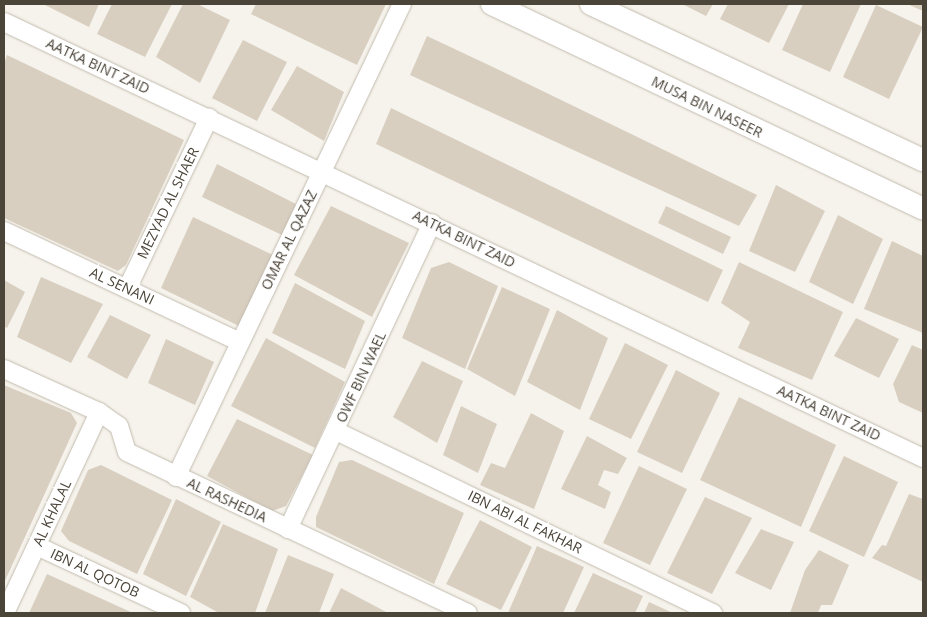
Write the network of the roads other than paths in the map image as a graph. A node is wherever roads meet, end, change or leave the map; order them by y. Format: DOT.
graph roads {
  1 [pos="402,4"];
  2 [pos="492,4"];
  3 [pos="591,4"];
  4 [pos="4,22"];
  5 [pos="209,118"];
  6 [pos="923,160"];
  7 [pos="322,171"];
  8 [pos="923,209"];
  9 [pos="432,223"];
  10 [pos="4,230"];
  11 [pos="128,289"];
  12 [pos="240,342"];
  13 [pos="4,369"];
  14 [pos="98,412"];
  15 [pos="336,431"];
  16 [pos="923,458"];
  17 [pos="176,477"];
  18 [pos="288,529"];
  19 [pos="36,546"];
  20 [pos="145,605"];
  21 [pos="5,613"];
  22 [pos="181,613"];
  23 [pos="468,613"];
  24 [pos="713,613"];
  1 -- 7 [label="street, OMAR AL QAZAZ"];
  2 -- 8 [label="street, MUSA BIN NASEER"];
  3 -- 6 [label="street"];
  4 -- 5 [label="street, AATKA BINT ZAID"];
  5 -- 7 [label="street, AATKA BINT ZAID"];
  5 -- 11 [label="street, MEZYAD AL SHAER"];
  7 -- 9 [label="street, AATKA BINT ZAID"];
  7 -- 12 [label="street, OMAR AL QAZAZ"];
  9 -- 15 [label="street, OWF BIN WAEL"];
  9 -- 16 [label="street, AATKA BINT ZAID"];
  10 -- 11 [label="street, AL SENANI"];
  11 -- 12 [label="street, AL SENANI"];
  12 -- 17 [label="street, OMAR AL QAZAZ"];
  13 -- 14 [label="street, AL RASHEDIA"];
  14 -- 17 [label="street, AL RASHEDIA"];
  14 -- 19 [label="street, AL KHALAL"];
  15 -- 18 [label="street, OWF BIN WAEL"];
  15 -- 24 [label="street, IBN ABI AL FAKHAR"];
  17 -- 18 [label="street, AL RASHEDIA"];
  18 -- 23 [label="street, AL RASHEDIA"];
  19 -- 20 [label="street, IBN AL QOTOB"];
  19 -- 21 [label="street, AL KHALAL"];
  20 -- 22 [label="street, IBN AL QOTOB"];
}
